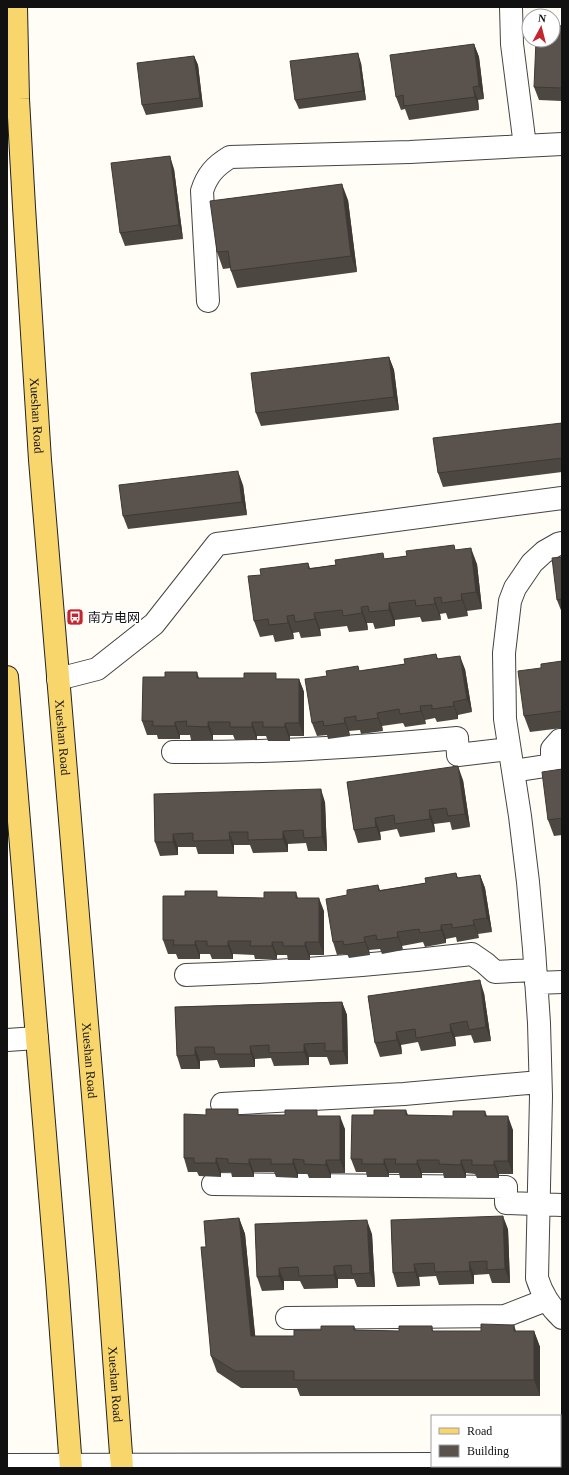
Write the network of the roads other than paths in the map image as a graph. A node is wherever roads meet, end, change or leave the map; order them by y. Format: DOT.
graph roads {
  1 [pos="16,7"];
  2 [pos="511,7"];
  3 [pos="562,144"];
  4 [pos="526,146"];
  5 [pos="208,301"];
  6 [pos="562,498"];
  7 [pos="562,543"];
  8 [pos="7,678"];
  9 [pos="58,679"];
  10 [pos="562,740"];
  11 [pos="509,749"];
  12 [pos="173,752"];
  13 [pos="513,771"];
  14 [pos="186,975"];
  15 [pos="536,977"];
  16 [pos="562,982"];
  17 [pos="37,1038"];
  18 [pos="7,1040"];
  19 [pos="540,1082"];
  20 [pos="222,1104"];
  21 [pos="214,1184"];
  22 [pos="538,1204"];
  23 [pos="562,1205"];
  24 [pos="546,1300"];
  25 [pos="287,1318"];
  26 [pos="562,1318"];
  27 [pos="431,1464"];
  28 [pos="7,1465"];
  29 [pos="70,1466"];
  30 [pos="121,1466"];
  1 -- 9 [label="main road, Xueshan Road"];
  2 -- 4 [label="street"];
  3 -- 4 [label="street"];
  4 -- 5 [label="street"];
  6 -- 9 [label="street"];
  7 -- 11 [label="street"];
  8 -- 17 [label="main road"];
  9 -- 30 [label="main road, Xueshan Road"];
  10 -- 13 [label="street"];
  11 -- 12 [label="street"];
  11 -- 13 [label="street"];
  13 -- 15 [label="street"];
  14 -- 15 [label="street"];
  15 -- 16 [label="street"];
  15 -- 19 [label="street"];
  17 -- 18 [label="street"];
  17 -- 29 [label="main road"];
  19 -- 20 [label="street"];
  19 -- 22 [label="street"];
  21 -- 22 [label="street"];
  22 -- 23 [label="street"];
  22 -- 24 [label="street"];
  24 -- 25 [label="street"];
  24 -- 26 [label="street"];
  27 -- 30 [label="street"];
  28 -- 29 [label="street"];
  29 -- 30 [label="street"];
}
